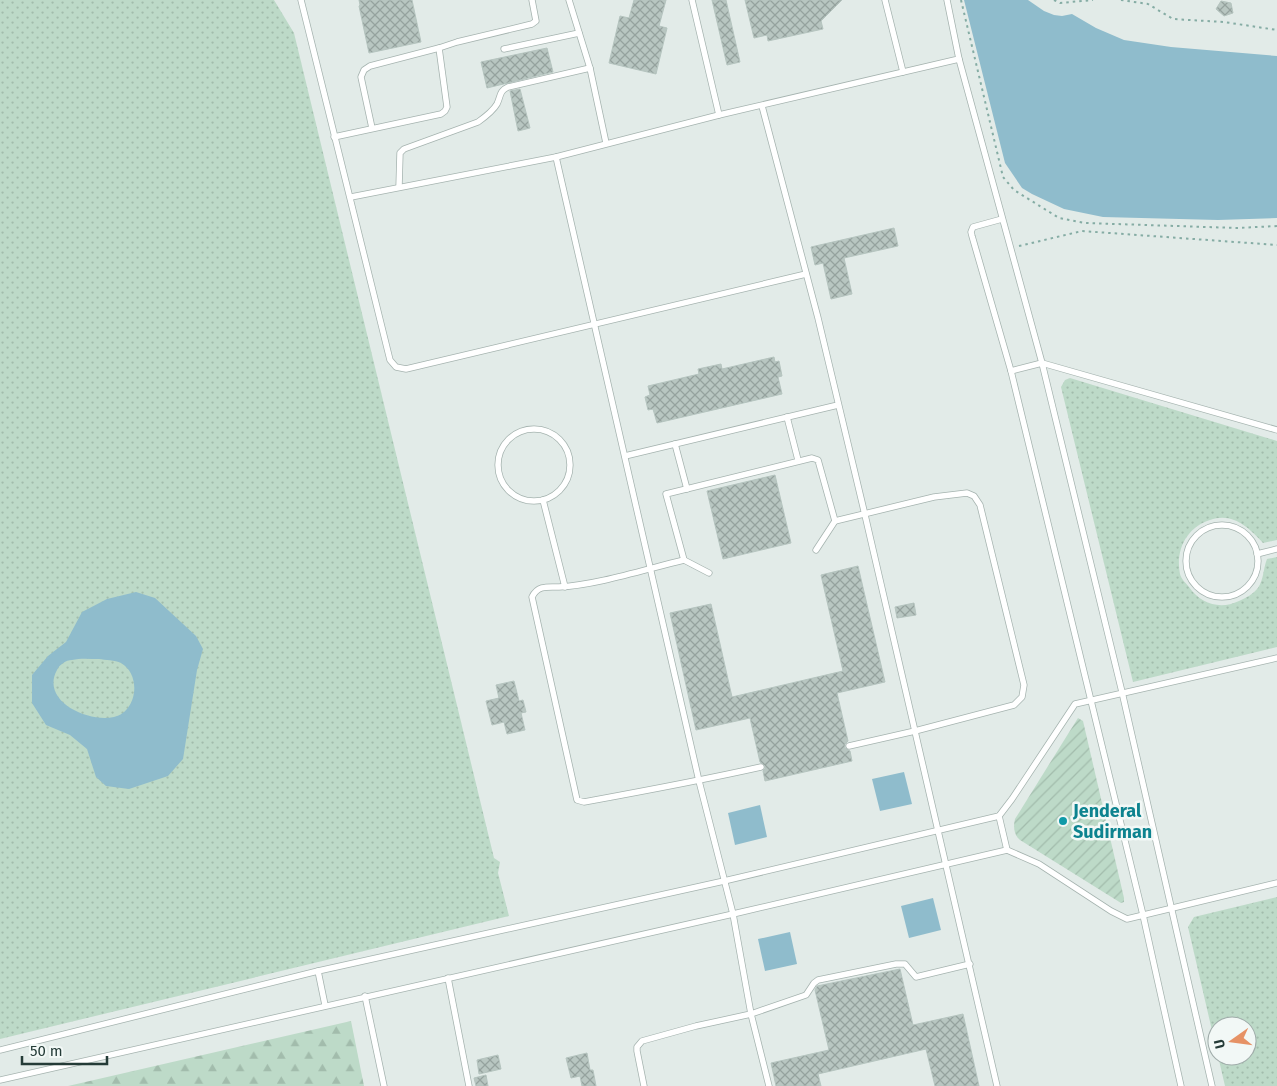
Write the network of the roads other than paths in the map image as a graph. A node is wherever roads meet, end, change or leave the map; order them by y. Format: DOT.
graph roads {
  1 [pos="301,0"];
  2 [pos="532,0"];
  3 [pos="569,0"];
  4 [pos="692,0"];
  5 [pos="885,0"];
  6 [pos="947,0"];
  7 [pos="579,33"];
  8 [pos="439,48"];
  9 [pos="504,49"];
  10 [pos="959,59"];
  11 [pos="590,68"];
  12 [pos="903,72"];
  13 [pos="762,106"];
  14 [pos="719,116"];
  15 [pos="372,128"];
  16 [pos="334,137"];
  17 [pos="606,144"];
  18 [pos="556,157"];
  19 [pos="398,188"];
  20 [pos="351,197"];
  21 [pos="1002,219"];
  22 [pos="806,274"];
  23 [pos="594,324"];
  24 [pos="1042,363"];
  25 [pos="1010,371"];
  26 [pos="838,405"];
  27 [pos="787,417"];
  28 [pos="1277,430"];
  29 [pos="675,444"];
  30 [pos="625,456"];
  31 [pos="798,460"];
  32 [pos="687,489"];
  33 [pos="543,500"];
  34 [pos="865,514"];
  35 [pos="835,521"];
  36 [pos="1277,549"];
  37 [pos="816,550"];
  38 [pos="1256,554"];
  39 [pos="684,560"];
  40 [pos="651,567"];
  41 [pos="709,573"];
  42 [pos="565,587"];
  43 [pos="1277,658"];
  44 [pos="1122,692"];
  45 [pos="1090,699"];
  46 [pos="915,731"];
  47 [pos="849,746"];
  48 [pos="762,767"];
  49 [pos="699,781"];
  50 [pos="999,816"];
  51 [pos="937,830"];
  52 [pos="1006,850"];
  53 [pos="945,864"];
  54 [pos="724,881"];
  55 [pos="1277,883"];
  56 [pos="1171,908"];
  57 [pos="733,914"];
  58 [pos="1143,915"];
  59 [pos="970,964"];
  60 [pos="318,970"];
  61 [pos="448,978"];
  62 [pos="366,996"];
  63 [pos="325,1005"];
  64 [pos="751,1014"];
  65 [pos="0,1050"];
  66 [pos="0,1080"];
  67 [pos="384,1086"];
  68 [pos="469,1086"];
  69 [pos="644,1086"];
  70 [pos="769,1086"];
  71 [pos="997,1086"];
  72 [pos="1182,1086"];
  73 [pos="1212,1086"];
  1 -- 16 [label="lane"];
  2 -- 8 [label="lane"];
  3 -- 7 [label="lane"];
  4 -- 14 [label="lane"];
  5 -- 12 [label="lane"];
  6 -- 10 [label="lane"];
  7 -- 9 [label="lane"];
  7 -- 11 [label="lane"];
  8 -- 15 [label="lane"];
  8 -- 15 [label="lane"];
  10 -- 12 [label="lane"];
  10 -- 21 [label="lane"];
  11 -- 17 [label="lane"];
  11 -- 19 [label="lane"];
  12 -- 13 [label="lane"];
  13 -- 14 [label="lane"];
  13 -- 22 [label="lane"];
  14 -- 17 [label="lane"];
  15 -- 16 [label="lane"];
  16 -- 20 [label="lane"];
  17 -- 18 [label="lane"];
  18 -- 19 [label="lane"];
  18 -- 23 [label="lane"];
  19 -- 20 [label="lane"];
  20 -- 23 [label="lane"];
  21 -- 24 [label="lane"];
  21 -- 25 [label="lane"];
  22 -- 23 [label="lane"];
  22 -- 26 [label="lane"];
  23 -- 30 [label="lane"];
  24 -- 25 [label="lane"];
  24 -- 28 [label="lane"];
  24 -- 44 [label="lane"];
  25 -- 45 [label="lane"];
  26 -- 27 [label="lane"];
  26 -- 34 [label="lane"];
  27 -- 29 [label="lane"];
  27 -- 31 [label="lane"];
  29 -- 30 [label="lane"];
  29 -- 32 [label="lane"];
  30 -- 40 [label="lane"];
  31 -- 32 [label="lane"];
  31 -- 35 [label="lane"];
  32 -- 39 [label="lane"];
  33 -- 33 [label="lane"];
  33 -- 42 [label="lane"];
  34 -- 35 [label="lane"];
  34 -- 46 [label="lane"];
  34 -- 46 [label="lane"];
  35 -- 37 [label="lane"];
  36 -- 38 [label="lane"];
  38 -- 38 [label="lane"];
  39 -- 40 [label="lane"];
  39 -- 41 [label="lane"];
  40 -- 42 [label="lane"];
  40 -- 49 [label="lane"];
  42 -- 49 [label="lane"];
  43 -- 44 [label="lane"];
  44 -- 45 [label="lane"];
  44 -- 56 [label="lane"];
  45 -- 50 [label="lane"];
  45 -- 58 [label="lane"];
  46 -- 47 [label="lane"];
  46 -- 51 [label="lane"];
  48 -- 49 [label="lane"];
  49 -- 54 [label="lane"];
  50 -- 51 [label="lane"];
  50 -- 52 [label="lane"];
  51 -- 53 [label="lane"];
  51 -- 54 [label="lane"];
  52 -- 53 [label="lane"];
  52 -- 58 [label="lane"];
  53 -- 57 [label="lane"];
  53 -- 59 [label="lane"];
  54 -- 57 [label="lane"];
  54 -- 60 [label="lane"];
  55 -- 56 [label="lane"];
  56 -- 58 [label="lane"];
  56 -- 73 [label="lane"];
  57 -- 61 [label="lane"];
  57 -- 64 [label="lane"];
  58 -- 72 [label="lane"];
  59 -- 64 [label="lane"];
  59 -- 71 [label="lane"];
  60 -- 63 [label="lane"];
  60 -- 65 [label="lane"];
  61 -- 62 [label="lane"];
  61 -- 68 [label="lane"];
  62 -- 63 [label="lane"];
  62 -- 67 [label="lane"];
  63 -- 66 [label="lane"];
  64 -- 69 [label="lane"];
  64 -- 70 [label="lane"];
}
